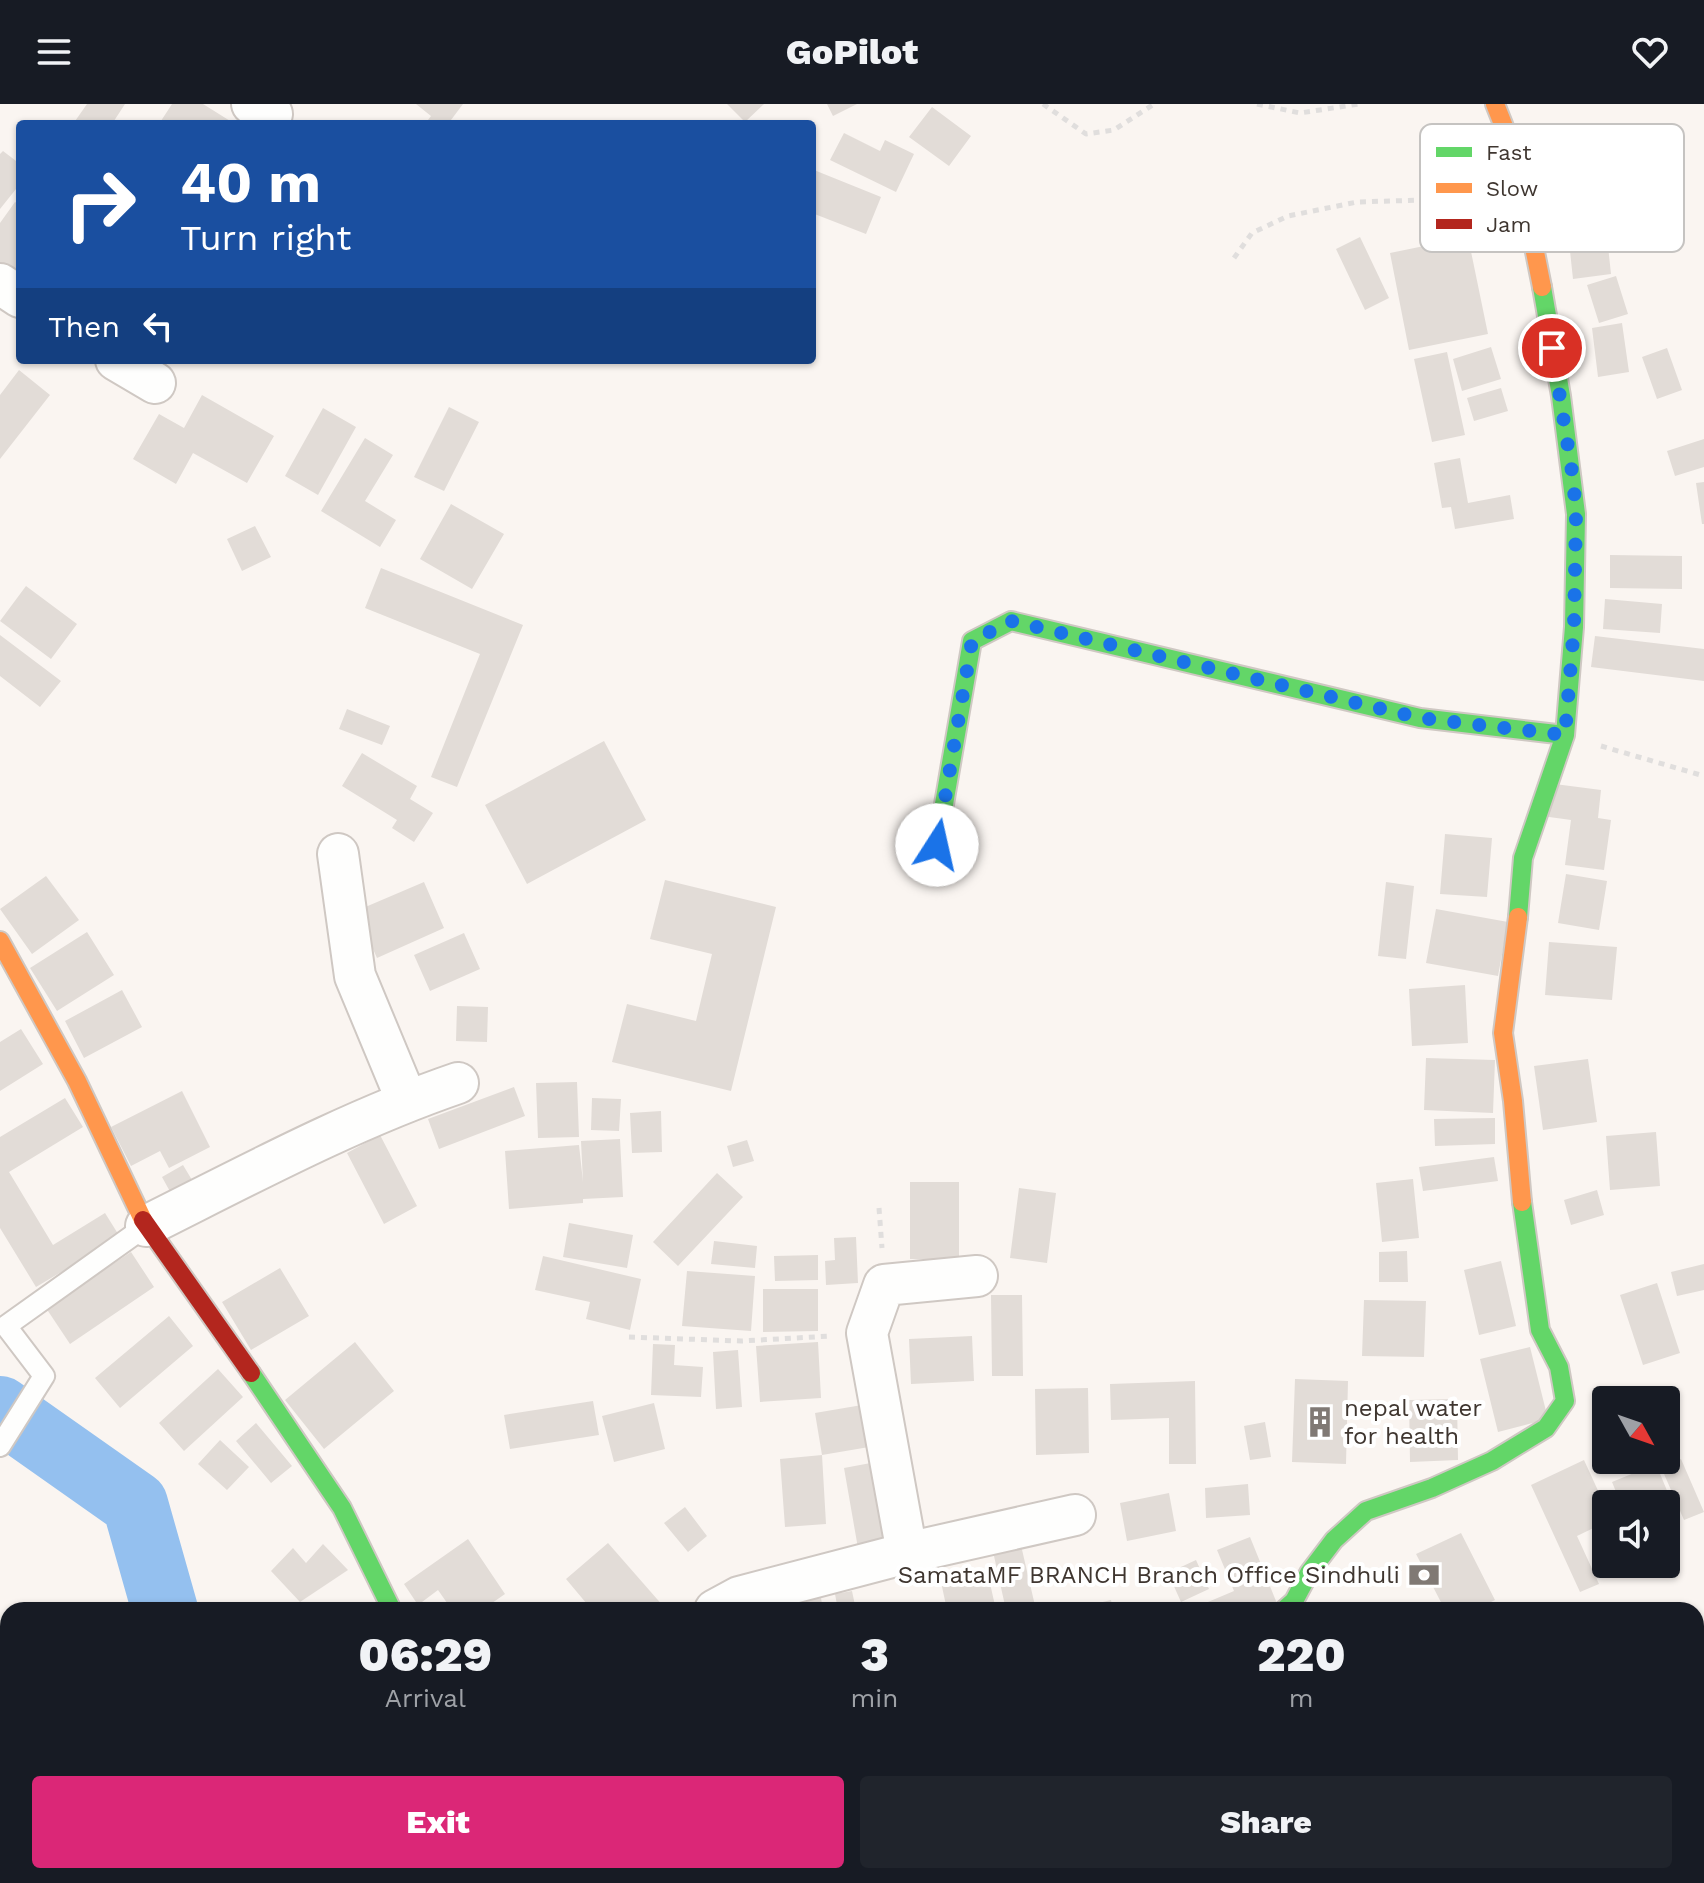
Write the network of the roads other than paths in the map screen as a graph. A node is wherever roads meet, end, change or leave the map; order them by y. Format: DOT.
graph roads {
  1 [pos="252,104"];
  2 [pos="1495,104"];
  3 [pos="268,120"];
  4 [pos="1503,124"];
  5 [pos="1535,252"];
  6 [pos="123,364"];
  7 [pos="155,383"];
  8 [pos="1565,735"];
  9 [pos="937,845"];
  10 [pos="338,854"];
  11 [pos="0,941"];
  12 [pos="458,1083"];
  13 [pos="407,1101"];
  14 [pos="146,1226"];
  15 [pos="977,1276"];
  16 [pos="3,1322"];
  17 [pos="0,1446"];
  18 [pos="1075,1515"];
  19 [pos="907,1553"];
  20 [pos="388,1602"];
  21 [pos="730,1602"];
  22 [pos="1293,1602"];
  1 -- 3 [label="street"];
  2 -- 4 [label="street"];
  5 -- 8 [label="street"];
  6 -- 7 [label="street"];
  8 -- 9 [label="street"];
  8 -- 22 [label="street"];
  10 -- 13 [label="street"];
  11 -- 14 [label="street"];
  12 -- 13 [label="street"];
  13 -- 14 [label="street"];
  14 -- 16 [label="lane"];
  14 -- 20 [label="street"];
  15 -- 19 [label="street"];
  16 -- 17 [label="lane"];
  18 -- 19 [label="street"];
  19 -- 21 [label="street"];
}
